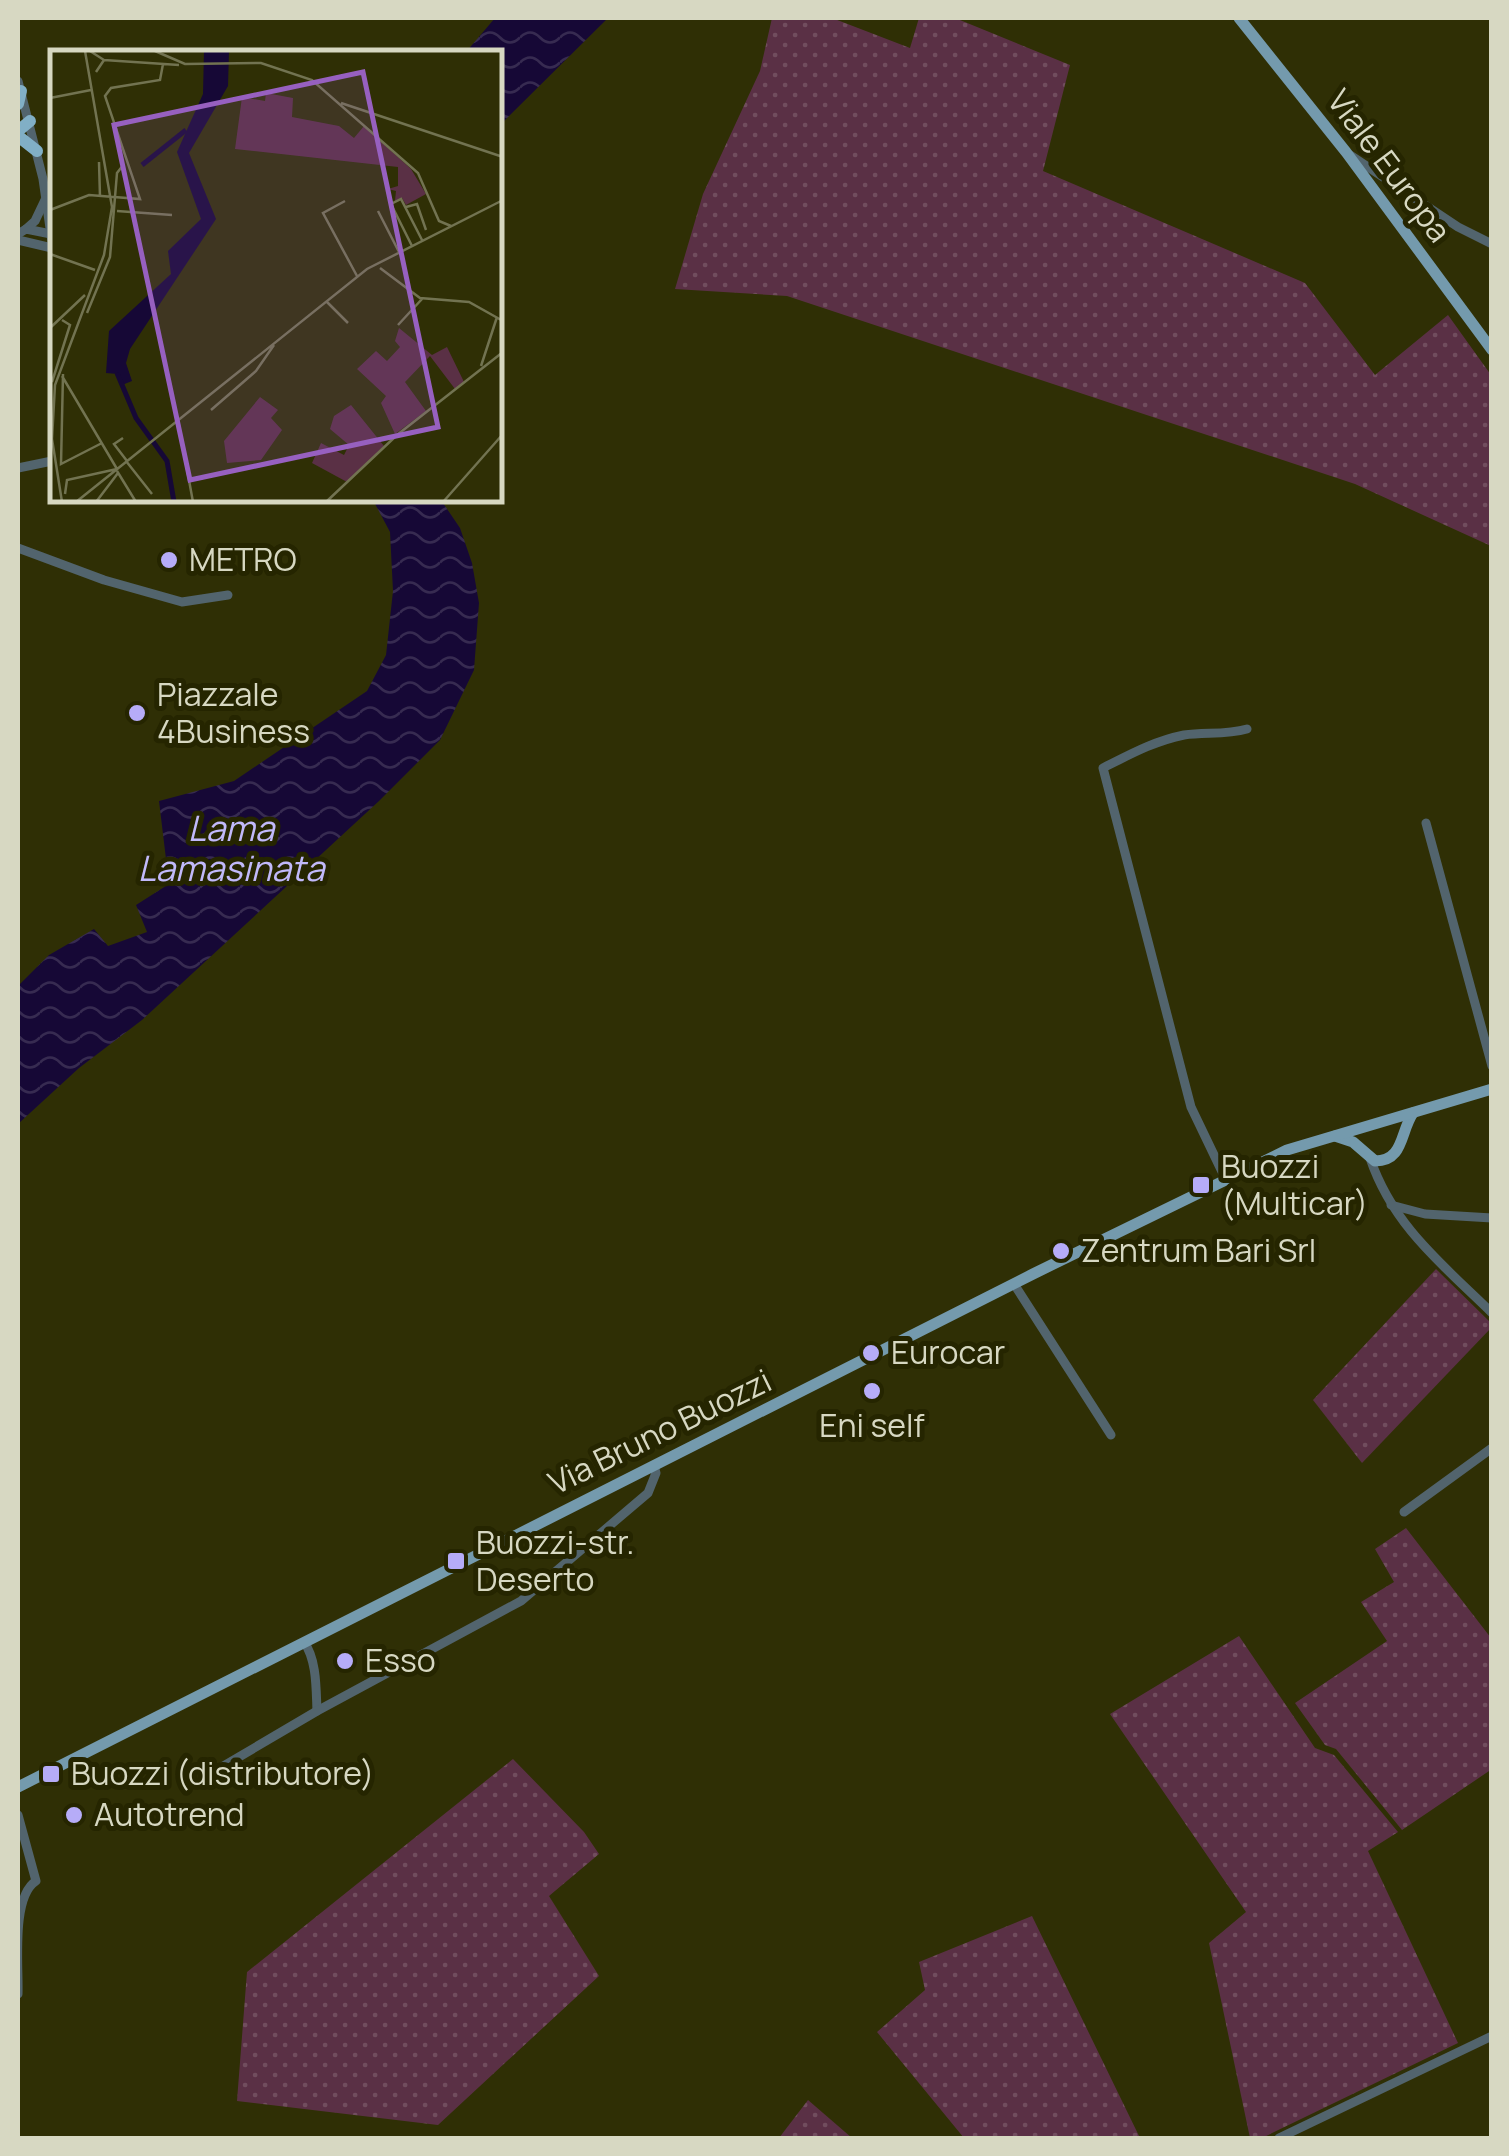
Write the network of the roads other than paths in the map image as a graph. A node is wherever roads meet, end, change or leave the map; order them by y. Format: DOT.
graph roads {
  1 [pos="1239,18"];
  2 [pos="19,92"];
  3 [pos="24,121"];
  4 [pos="18,134"];
  5 [pos="37,151"];
  6 [pos="1346,152"];
  7 [pos="46,197"];
  8 [pos="50,226"];
  9 [pos="21,234"];
  10 [pos="50,241"];
  11 [pos="1492,244"];
  12 [pos="1492,350"];
  13 [pos="50,461"];
  14 [pos="18,468"];
  15 [pos="18,548"];
  16 [pos="228,595"];
  17 [pos="1246,729"];
  18 [pos="1426,823"];
  19 [pos="1492,1066"];
  20 [pos="1492,1089"];
  21 [pos="1415,1112"];
  22 [pos="1376,1123"];
  23 [pos="1331,1135"];
  24 [pos="1400,1138"];
  25 [pos="1366,1153"];
  26 [pos="1388,1160"];
  27 [pos="1226,1180"];
  28 [pos="1380,1189"];
  29 [pos="1388,1204"];
  30 [pos="1425,1214"];
  31 [pos="1492,1218"];
  32 [pos="1409,1230"];
  33 [pos="1014,1284"];
  34 [pos="1492,1313"];
  35 [pos="1111,1434"];
  36 [pos="1492,1448"];
  37 [pos="654,1466"];
  38 [pos="1404,1512"];
  39 [pos="304,1642"];
  40 [pos="318,1711"];
  41 [pos="210,1774"];
  42 [pos="18,1787"];
  43 [pos="18,1815"];
  44 [pos="18,1994"];
  45 [pos="1492,2036"];
  46 [pos="1280,2138"];
  1 -- 6 [label="main road, Viale Europa"];
  2 -- 3 [label="street"];
  3 -- 4 [label="highway"];
  3 -- 5 [label="street"];
  4 -- 5 [label="highway"];
  5 -- 7 [label="street"];
  6 -- 11 [label="street"];
  6 -- 12 [label="main road, Viale Europa"];
  7 -- 8 [label="street"];
  7 -- 9 [label="street"];
  9 -- 10 [label="street"];
  13 -- 14 [label="street"];
  15 -- 16 [label="street"];
  17 -- 27 [label="street"];
  18 -- 19 [label="street"];
  20 -- 21 [label="main road"];
  21 -- 22 [label="main road, Via Bruno Buozzi"];
  21 -- 24 [label="main road"];
  22 -- 23 [label="main road, Via Bruno Buozzi"];
  22 -- 24 [label="main road"];
  22 -- 25 [label="main road"];
  23 -- 25 [label="main road"];
  23 -- 27 [label="main road, Via Bruno Buozzi"];
  24 -- 26 [label="main road"];
  25 -- 26 [label="main road"];
  25 -- 28 [label="street"];
  26 -- 28 [label="street"];
  27 -- 33 [label="main road, Via Bruno Buozzi"];
  28 -- 29 [label="street"];
  29 -- 30 [label="street"];
  29 -- 32 [label="street"];
  30 -- 31 [label="street"];
  30 -- 32 [label="street"];
  32 -- 34 [label="street"];
  33 -- 35 [label="street"];
  33 -- 37 [label="main road, Via Bruno Buozzi"];
  36 -- 38 [label="street"];
  37 -- 39 [label="main road, Via Bruno Buozzi"];
  37 -- 40 [label="street"];
  39 -- 40 [label="street"];
  39 -- 42 [label="main road, Via Bruno Buozzi"];
  40 -- 41 [label="street"];
  43 -- 44 [label="street"];
  45 -- 46 [label="street"];
}
